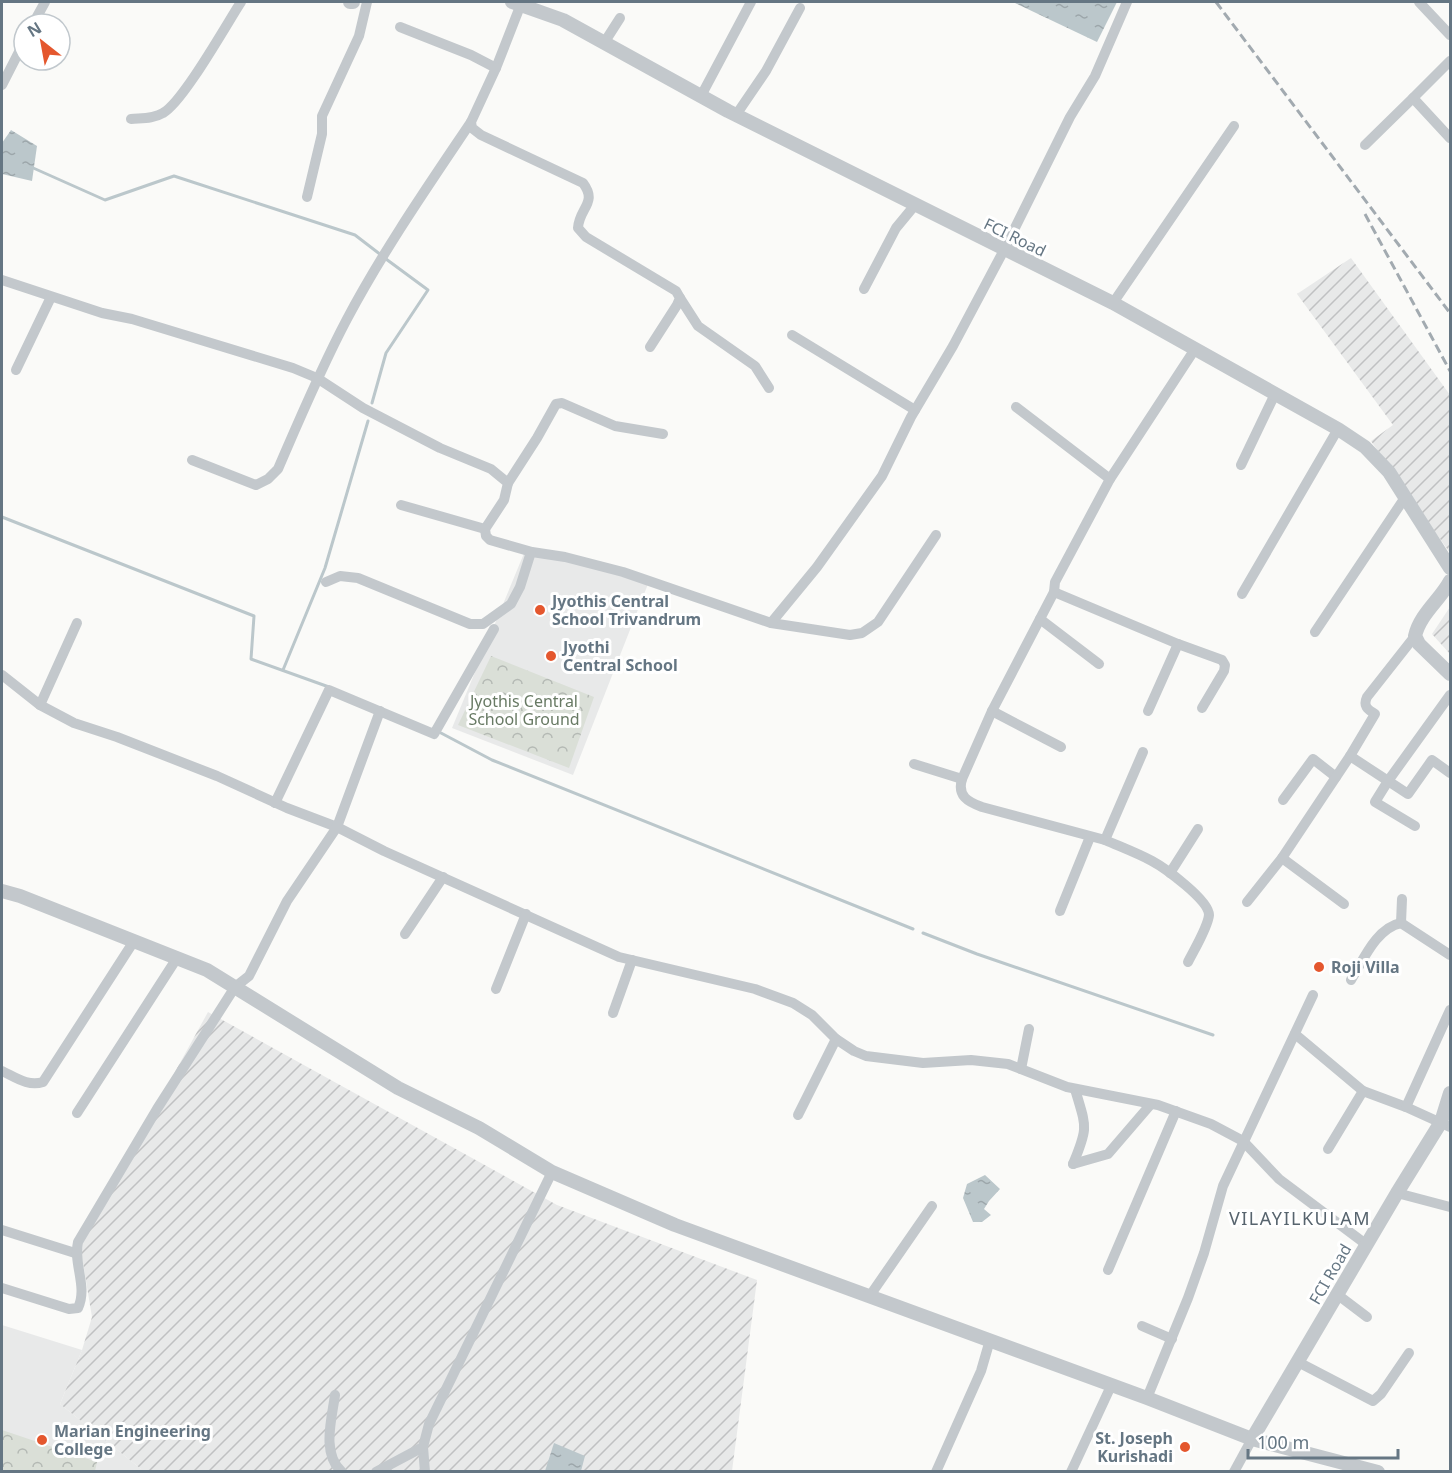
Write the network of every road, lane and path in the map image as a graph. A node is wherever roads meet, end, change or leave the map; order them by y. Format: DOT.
graph roads {
  1 [pos="241,2"];
  2 [pos="367,2"];
  3 [pos="752,2"];
  4 [pos="1127,2"];
  5 [pos="1419,2"];
  6 [pos="517,3"];
  7 [pos="800,9"];
  8 [pos="620,18"];
  9 [pos="400,27"];
  10 [pos="1450,35"];
  11 [pos="604,43"];
  12 [pos="1450,62"];
  13 [pos="12,65"];
  14 [pos="496,68"];
  15 [pos="2,85"];
  16 [pos="701,96"];
  17 [pos="1413,98"];
  18 [pos="736,116"];
  19 [pos="131,118"];
  20 [pos="471,122"];
  21 [pos="1234,126"];
  22 [pos="1450,138"];
  23 [pos="1365,145"];
  24 [pos="307,197"];
  25 [pos="915,206"];
  26 [pos="1004,250"];
  27 [pos="2,280"];
  28 [pos="864,289"];
  29 [pos="51,297"];
  30 [pos="680,298"];
  31 [pos="1113,303"];
  32 [pos="792,335"];
  33 [pos="650,347"];
  34 [pos="1195,349"];
  35 [pos="16,370"];
  36 [pos="317,378"];
  37 [pos="769,388"];
  38 [pos="1275,394"];
  39 [pos="1016,407"];
  40 [pos="915,411"];
  41 [pos="1338,429"];
  42 [pos="663,434"];
  43 [pos="192,460"];
  44 [pos="1241,465"];
  45 [pos="1110,479"];
  46 [pos="508,483"];
  47 [pos="1406,496"];
  48 [pos="401,505"];
  49 [pos="485,529"];
  50 [pos="936,536"];
  51 [pos="531,552"];
  52 [pos="1450,568"];
  53 [pos="1450,581"];
  54 [pos="326,582"];
  55 [pos="1054,592"];
  56 [pos="1242,594"];
  57 [pos="1040,620"];
  58 [pos="77,623"];
  59 [pos="771,623"];
  60 [pos="494,629"];
  61 [pos="1315,632"];
  62 [pos="1415,636"];
  63 [pos="1178,644"];
  64 [pos="1099,664"];
  65 [pos="1450,674"];
  66 [pos="2,675"];
  67 [pos="1450,695"];
  68 [pos="40,705"];
  69 [pos="1202,708"];
  70 [pos="380,711"];
  71 [pos="992,711"];
  72 [pos="1148,711"];
  73 [pos="1061,747"];
  74 [pos="1143,753"];
  75 [pos="1350,756"];
  76 [pos="914,764"];
  77 [pos="1450,773"];
  78 [pos="1336,777"];
  79 [pos="962,779"];
  80 [pos="1388,780"];
  81 [pos="1282,800"];
  82 [pos="275,803"];
  83 [pos="1415,826"];
  84 [pos="337,827"];
  85 [pos="1198,829"];
  86 [pos="1090,837"];
  87 [pos="1105,840"];
  88 [pos="1282,858"];
  89 [pos="1170,873"];
  90 [pos="443,878"];
  91 [pos="2,891"];
  92 [pos="1402,899"];
  93 [pos="1247,902"];
  94 [pos="1344,904"];
  95 [pos="1060,911"];
  96 [pos="526,914"];
  97 [pos="1401,923"];
  98 [pos="405,934"];
  99 [pos="134,941"];
  100 [pos="1450,955"];
  101 [pos="177,958"];
  102 [pos="632,960"];
  103 [pos="1188,962"];
  104 [pos="1351,980"];
  105 [pos="235,987"];
  106 [pos="496,989"];
  107 [pos="1313,995"];
  108 [pos="1450,1010"];
  109 [pos="612,1013"];
  110 [pos="1029,1029"];
  111 [pos="1295,1034"];
  112 [pos="836,1039"];
  113 [pos="1021,1069"];
  114 [pos="2,1071"];
  115 [pos="1075,1089"];
  116 [pos="1363,1091"];
  117 [pos="1450,1093"];
  118 [pos="1151,1104"];
  119 [pos="1406,1107"];
  120 [pos="1176,1111"];
  121 [pos="77,1113"];
  122 [pos="798,1115"];
  123 [pos="1446,1124"];
  124 [pos="1243,1141"];
  125 [pos="1328,1149"];
  126 [pos="552,1172"];
  127 [pos="1397,1193"];
  128 [pos="932,1206"];
  129 [pos="1450,1207"];
  130 [pos="2,1230"];
  131 [pos="1367,1245"];
  132 [pos="75,1253"];
  133 [pos="1108,1270"];
  134 [pos="2,1288"];
  135 [pos="1338,1295"];
  136 [pos="869,1297"];
  137 [pos="1367,1317"];
  138 [pos="1142,1326"];
  139 [pos="1172,1339"];
  140 [pos="990,1340"];
  141 [pos="1409,1353"];
  142 [pos="1298,1362"];
  143 [pos="1111,1386"];
  144 [pos="335,1395"];
  145 [pos="1147,1398"];
  146 [pos="1252,1439"];
  147 [pos="423,1447"];
  148 [pos="1377,1471"];
  149 [pos="342,1472"];
  150 [pos="376,1472"];
  151 [pos="425,1472"];
  152 [pos="936,1472"];
  153 [pos="1071,1472"];
  154 [pos="1234,1472"];
  1 -- 19 [label="street"];
  2 -- 24 [label="street"];
  3 -- 16 [label="street"];
  4 -- 26 [label="street"];
  5 -- 10 [label="street"];
  6 -- 11 [label="street, FCI Road"];
  6 -- 14 [label="street"];
  7 -- 18 [label="street"];
  8 -- 11 [label="street"];
  9 -- 14 [label="street"];
  11 -- 16 [label="street, FCI Road"];
  12 -- 17 [label="street"];
  13 -- 15 [label="street"];
  14 -- 20 [label="street"];
  16 -- 18 [label="street, FCI Road"];
  17 -- 22 [label="street"];
  17 -- 23 [label="street"];
  18 -- 25 [label="street, FCI Road"];
  20 -- 30 [label="street"];
  20 -- 36 [label="street"];
  21 -- 31 [label="street"];
  25 -- 26 [label="street, FCI Road"];
  25 -- 28 [label="street"];
  26 -- 31 [label="street, FCI Road"];
  26 -- 40 [label="street"];
  27 -- 29 [label="street"];
  29 -- 35 [label="street"];
  29 -- 36 [label="street"];
  30 -- 33 [label="street"];
  30 -- 37 [label="street"];
  31 -- 34 [label="street, FCI Road"];
  32 -- 40 [label="street"];
  34 -- 38 [label="street, FCI Road"];
  34 -- 45 [label="street"];
  36 -- 43 [label="street"];
  36 -- 46 [label="street"];
  38 -- 41 [label="street, FCI Road"];
  38 -- 44 [label="street"];
  39 -- 45 [label="street"];
  40 -- 59 [label="street"];
  41 -- 47 [label="street, FCI Road"];
  41 -- 56 [label="street"];
  42 -- 46 [label="street"];
  45 -- 55 [label="street"];
  46 -- 49 [label="street"];
  47 -- 52 [label="street, FCI Road"];
  47 -- 61 [label="street"];
  48 -- 49 [label="street"];
  49 -- 51 [label="street"];
  50 -- 59 [label="street"];
  51 -- 54 [label="street"];
  51 -- 59 [label="street"];
  53 -- 62 [label="street"];
  55 -- 57 [label="street"];
  55 -- 63 [label="street"];
  57 -- 64 [label="street"];
  57 -- 71 [label="street"];
  58 -- 68 [label="street"];
  60 -- 70 [label="street"];
  62 -- 65 [label="street"];
  62 -- 75 [label="street"];
  63 -- 69 [label="street"];
  63 -- 72 [label="street"];
  66 -- 68 [label="street"];
  67 -- 80 [label="street"];
  68 -- 82 [label="street"];
  70 -- 82 [label="street"];
  70 -- 84 [label="street"];
  71 -- 73 [label="street"];
  71 -- 79 [label="street"];
  74 -- 87 [label="street"];
  75 -- 78 [label="street"];
  75 -- 80 [label="street"];
  76 -- 79 [label="street"];
  77 -- 80 [label="street"];
  78 -- 81 [label="street"];
  78 -- 88 [label="street"];
  79 -- 86 [label="street"];
  80 -- 83 [label="street"];
  82 -- 84 [label="street"];
  84 -- 90 [label="street"];
  84 -- 105 [label="street"];
  85 -- 89 [label="street"];
  86 -- 87 [label="street"];
  86 -- 95 [label="street"];
  87 -- 89 [label="street"];
  88 -- 93 [label="street"];
  88 -- 94 [label="street"];
  89 -- 103 [label="street"];
  90 -- 96 [label="street"];
  90 -- 98 [label="street"];
  91 -- 99 [label="street"];
  92 -- 97 [label="street"];
  96 -- 102 [label="street"];
  96 -- 106 [label="street"];
  97 -- 100 [label="street"];
  97 -- 104 [label="street"];
  99 -- 101 [label="street"];
  99 -- 114 [label="street"];
  101 -- 105 [label="street"];
  101 -- 121 [label="street"];
  102 -- 109 [label="street"];
  102 -- 112 [label="street"];
  105 -- 126 [label="street"];
  105 -- 132 [label="street"];
  107 -- 111 [label="street"];
  108 -- 119 [label="street"];
  110 -- 113 [label="street"];
  111 -- 116 [label="street"];
  111 -- 124 [label="street"];
  112 -- 113 [label="street"];
  112 -- 122 [label="street"];
  113 -- 115 [label="street"];
  115 -- 118 [label="street"];
  115 -- 118 [label="street"];
  116 -- 119 [label="street"];
  116 -- 125 [label="street"];
  117 -- 123 [label="street, FCI Road"];
  118 -- 120 [label="street"];
  119 -- 123 [label="street"];
  120 -- 124 [label="street"];
  120 -- 133 [label="street"];
  123 -- 127 [label="street, FCI Road"];
  124 -- 131 [label="street"];
  124 -- 139 [label="street"];
  126 -- 136 [label="street"];
  126 -- 147 [label="street"];
  127 -- 129 [label="street"];
  127 -- 131 [label="street, FCI Road"];
  128 -- 136 [label="street"];
  130 -- 132 [label="street"];
  131 -- 135 [label="street, FCI Road"];
  132 -- 134 [label="street"];
  135 -- 137 [label="street"];
  135 -- 142 [label="street, FCI Road"];
  136 -- 140 [label="street"];
  138 -- 139 [label="street"];
  139 -- 145 [label="street"];
  140 -- 143 [label="street"];
  140 -- 152 [label="street"];
  141 -- 142 [label="street"];
  142 -- 146 [label="street, FCI Road"];
  143 -- 145 [label="street"];
  143 -- 153 [label="street"];
  144 -- 149 [label="street"];
  145 -- 146 [label="street"];
  146 -- 148 [label="street"];
  146 -- 154 [label="street"];
  147 -- 150 [label="street"];
  147 -- 151 [label="street"];
}
